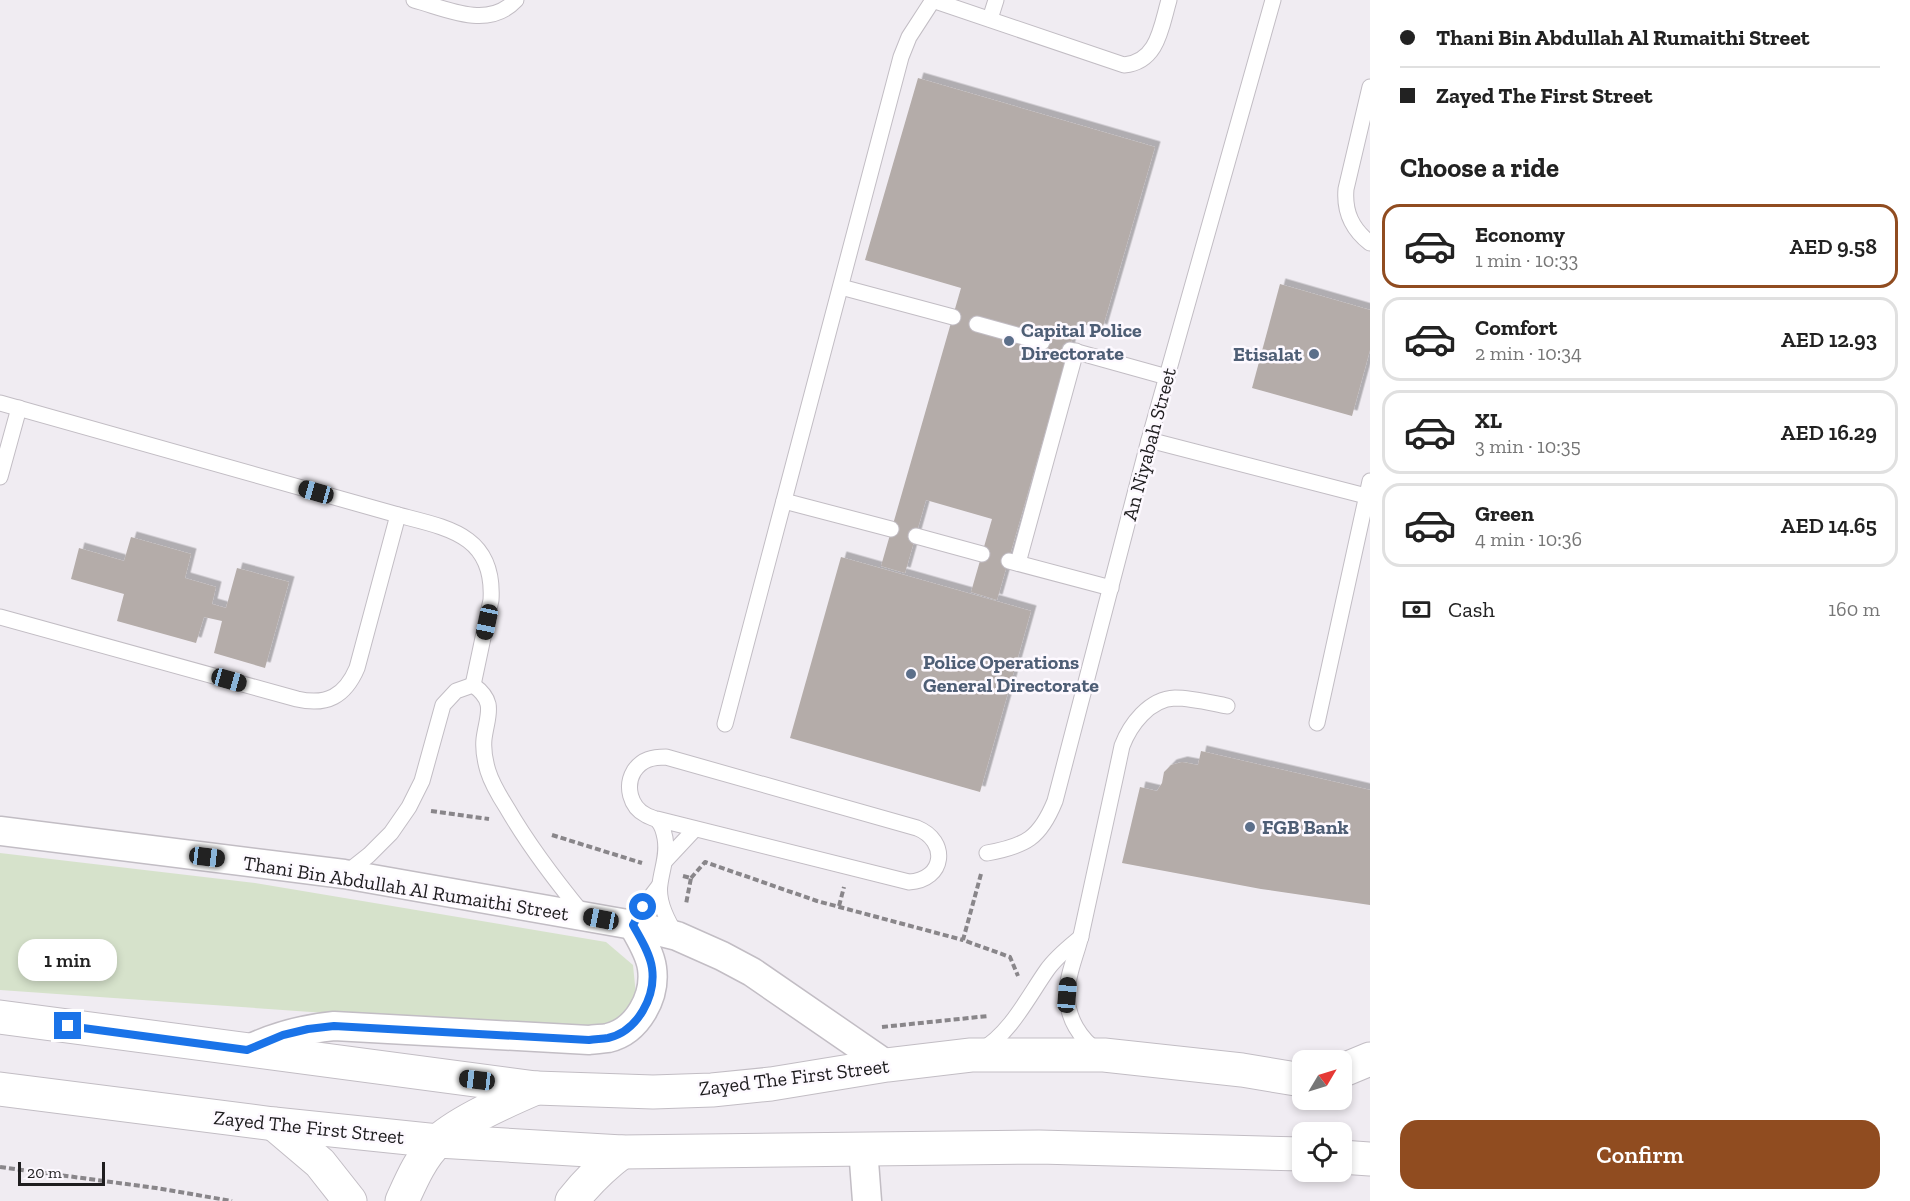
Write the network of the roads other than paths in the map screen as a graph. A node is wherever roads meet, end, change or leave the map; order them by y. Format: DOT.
graph roads {
  1 [pos="414,0"];
  2 [pos="516,0"];
  3 [pos="932,0"];
  4 [pos="996,0"];
  5 [pos="1169,0"];
  6 [pos="1273,0"];
  7 [pos="990,19"];
  8 [pos="1370,87"];
  9 [pos="1370,243"];
  10 [pos="841,286"];
  11 [pos="953,317"];
  12 [pos="977,324"];
  13 [pos="1042,342"];
  14 [pos="1167,377"];
  15 [pos="0,403"];
  16 [pos="19,408"];
  17 [pos="1149,440"];
  18 [pos="0,477"];
  19 [pos="1370,481"];
  20 [pos="1366,496"];
  21 [pos="784,501"];
  22 [pos="398,515"];
  23 [pos="891,529"];
  24 [pos="916,536"];
  25 [pos="982,554"];
  26 [pos="1111,588"];
  27 [pos="0,616"];
  28 [pos="473,685"];
  29 [pos="1227,706"];
  30 [pos="1317,723"];
  31 [pos="725,724"];
  32 [pos="657,819"];
  33 [pos="695,829"];
  34 [pos="0,831"];
  35 [pos="987,853"];
  36 [pos="666,860"];
  37 [pos="344,874"];
  38 [pos="659,886"];
  39 [pos="585,916"];
  40 [pos="633,925"];
  41 [pos="677,936"];
  42 [pos="1081,937"];
  43 [pos="0,1017"];
  44 [pos="247,1050"];
  45 [pos="971,1055"];
  46 [pos="1104,1055"];
  47 [pos="1370,1059"];
  48 [pos="887,1065"];
  49 [pos="1352,1066"];
  50 [pos="1292,1078"];
  51 [pos="1352,1085"];
  52 [pos="1370,1086"];
  53 [pos="536,1088"];
  54 [pos="0,1089"];
  55 [pos="274,1124"];
  56 [pos="438,1141"];
  57 [pos="863,1148"];
  58 [pos="622,1152"];
  59 [pos="1292,1154"];
  60 [pos="1352,1158"];
  61 [pos="1370,1159"];
  62 [pos="350,1201"];
  63 [pos="402,1201"];
  64 [pos="572,1201"];
  65 [pos="867,1201"];
  1 -- 2 [label="lane"];
  3 -- 7 [label="lane"];
  3 -- 10 [label="lane"];
  4 -- 7 [label="lane"];
  5 -- 7 [label="lane"];
  6 -- 14 [label="lane, An Niyabah Street"];
  8 -- 9 [label="lane"];
  10 -- 11 [label="lane"];
  10 -- 21 [label="lane"];
  12 -- 13 [label="lane"];
  14 -- 17 [label="lane, An Niyabah Street"];
  14 -- 26 [label="lane"];
  15 -- 16 [label="lane"];
  16 -- 18 [label="lane"];
  16 -- 22 [label="lane"];
  17 -- 20 [label="lane"];
  17 -- 26 [label="lane, An Niyabah Street"];
  19 -- 20 [label="lane"];
  20 -- 30 [label="lane"];
  21 -- 23 [label="lane"];
  21 -- 31 [label="lane"];
  22 -- 27 [label="lane"];
  22 -- 28 [label="lane"];
  24 -- 25 [label="lane"];
  26 -- 35 [label="lane, An Niyabah Street"];
  28 -- 37 [label="lane"];
  28 -- 39 [label="lane"];
  29 -- 42 [label="lane"];
  32 -- 33 [label="lane"];
  32 -- 33 [label="lane"];
  32 -- 36 [label="lane"];
  33 -- 36 [label="lane"];
  34 -- 37 [label="street, Thani Bin Abdullah Al Rumaithi Street"];
  36 -- 38 [label="lane"];
  37 -- 39 [label="street, Thani Bin Abdullah Al Rumaithi Street"];
  38 -- 40 [label="lane"];
  38 -- 41 [label="lane"];
  39 -- 40 [label="street, Thani Bin Abdullah Al Rumaithi Street"];
  40 -- 41 [label="street, Thani Bin Abdullah Al Rumaithi Street"];
  40 -- 44 [label="street"];
  41 -- 48 [label="street, Thani Bin Abdullah Al Rumaithi Street"];
  42 -- 45 [label="lane"];
  42 -- 46 [label="lane"];
  43 -- 44 [label="main road, Zayed The First Street"];
  44 -- 53 [label="main road, Zayed The First Street"];
  45 -- 46 [label="main road, Zayed The First Street"];
  45 -- 48 [label="main road, Zayed The First Street"];
  46 -- 50 [label="main road, Zayed The First Street"];
  47 -- 49 [label="main road"];
  48 -- 53 [label="main road, Zayed The First Street"];
  51 -- 52 [label="main road"];
  53 -- 56 [label="main road"];
  54 -- 55 [label="main road, Zayed The First Street"];
  55 -- 56 [label="main road, Zayed The First Street"];
  55 -- 62 [label="main road"];
  56 -- 58 [label="main road, Zayed The First Street"];
  56 -- 63 [label="main road"];
  57 -- 58 [label="main road, Zayed The First Street"];
  57 -- 59 [label="main road, Zayed The First Street"];
  57 -- 65 [label="street"];
  58 -- 64 [label="main road"];
  60 -- 61 [label="main road"];
}
